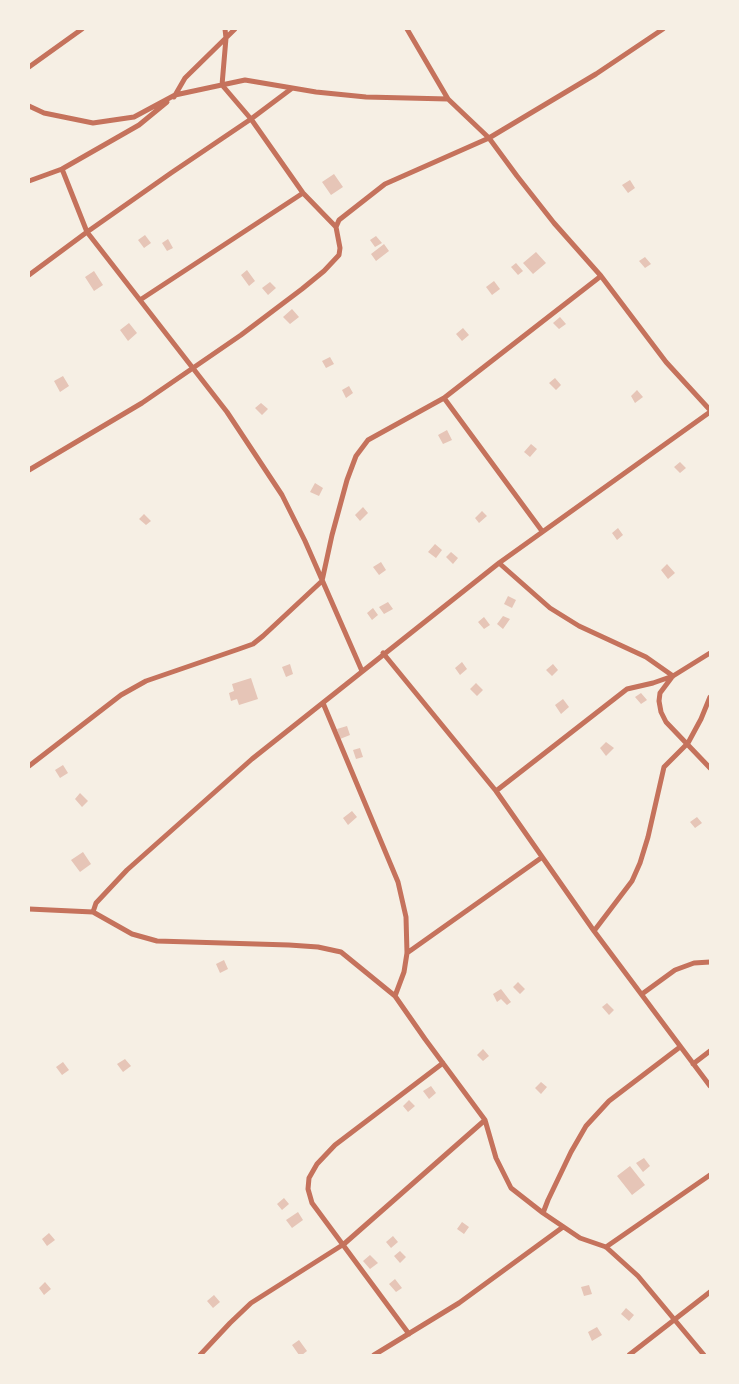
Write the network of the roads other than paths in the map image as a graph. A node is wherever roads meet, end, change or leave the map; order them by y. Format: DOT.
graph roads {
  1 [pos="82,29"];
  2 [pos="225,29"];
  3 [pos="235,29"];
  4 [pos="407,29"];
  5 [pos="663,29"];
  6 [pos="226,38"];
  7 [pos="29,67"];
  8 [pos="222,85"];
  9 [pos="291,89"];
  10 [pos="175,95"];
  11 [pos="448,99"];
  12 [pos="29,106"];
  13 [pos="251,119"];
  14 [pos="489,138"];
  15 [pos="62,170"];
  16 [pos="29,181"];
  17 [pos="304,193"];
  18 [pos="336,227"];
  19 [pos="87,232"];
  20 [pos="29,275"];
  21 [pos="601,276"];
  22 [pos="140,300"];
  23 [pos="193,368"];
  24 [pos="444,398"];
  25 [pos="710,411"];
  26 [pos="29,470"];
  27 [pos="542,531"];
  28 [pos="499,563"];
  29 [pos="322,581"];
  30 [pos="383,653"];
  31 [pos="710,653"];
  32 [pos="362,671"];
  33 [pos="672,676"];
  34 [pos="710,696"];
  35 [pos="322,703"];
  36 [pos="688,743"];
  37 [pos="29,766"];
  38 [pos="710,768"];
  39 [pos="496,791"];
  40 [pos="541,858"];
  41 [pos="29,909"];
  42 [pos="93,912"];
  43 [pos="594,931"];
  44 [pos="407,953"];
  45 [pos="710,962"];
  46 [pos="642,994"];
  47 [pos="395,996"];
  48 [pos="680,1048"];
  49 [pos="710,1051"];
  50 [pos="444,1063"];
  51 [pos="693,1064"];
  52 [pos="710,1086"];
  53 [pos="485,1120"];
  54 [pos="710,1175"];
  55 [pos="543,1214"];
  56 [pos="563,1227"];
  57 [pos="344,1244"];
  58 [pos="606,1247"];
  59 [pos="710,1292"];
  60 [pos="674,1320"];
  61 [pos="408,1334"];
  62 [pos="200,1355"];
  63 [pos="374,1355"];
  64 [pos="629,1355"];
  65 [pos="704,1355"];
  1 -- 7 [label="street"];
  2 -- 6 [label="street"];
  3 -- 6 [label="street"];
  4 -- 11 [label="street"];
  5 -- 14 [label="street"];
  6 -- 8 [label="street"];
  6 -- 10 [label="street"];
  8 -- 9 [label="street"];
  8 -- 10 [label="street"];
  8 -- 13 [label="street"];
  9 -- 11 [label="street"];
  9 -- 13 [label="street"];
  10 -- 12 [label="street"];
  10 -- 15 [label="street"];
  11 -- 14 [label="street"];
  13 -- 17 [label="street"];
  13 -- 19 [label="street"];
  14 -- 18 [label="street"];
  14 -- 21 [label="street"];
  15 -- 16 [label="street"];
  15 -- 19 [label="street"];
  17 -- 18 [label="street"];
  17 -- 22 [label="street"];
  18 -- 23 [label="street"];
  19 -- 20 [label="street"];
  19 -- 22 [label="street"];
  21 -- 24 [label="street"];
  21 -- 25 [label="street"];
  22 -- 23 [label="street"];
  23 -- 26 [label="street"];
  23 -- 29 [label="street"];
  24 -- 27 [label="street"];
  24 -- 29 [label="street"];
  25 -- 27 [label="street"];
  27 -- 28 [label="street"];
  28 -- 30 [label="street"];
  28 -- 33 [label="street"];
  29 -- 32 [label="street"];
  29 -- 37 [label="street"];
  30 -- 32 [label="street"];
  30 -- 39 [label="street"];
  31 -- 33 [label="street"];
  32 -- 35 [label="street"];
  33 -- 36 [label="street"];
  33 -- 39 [label="street"];
  34 -- 36 [label="street"];
  35 -- 42 [label="street"];
  35 -- 44 [label="street"];
  36 -- 38 [label="street"];
  36 -- 43 [label="street"];
  39 -- 40 [label="street"];
  40 -- 43 [label="street"];
  40 -- 44 [label="street"];
  41 -- 42 [label="street"];
  42 -- 47 [label="street"];
  43 -- 46 [label="street"];
  44 -- 47 [label="street"];
  45 -- 46 [label="street"];
  46 -- 48 [label="street"];
  47 -- 50 [label="street"];
  48 -- 51 [label="street"];
  48 -- 55 [label="street"];
  49 -- 51 [label="street"];
  50 -- 53 [label="street"];
  50 -- 57 [label="street"];
  51 -- 52 [label="street"];
  53 -- 55 [label="street"];
  53 -- 57 [label="street"];
  54 -- 58 [label="street"];
  55 -- 56 [label="street"];
  56 -- 58 [label="street"];
  56 -- 61 [label="street"];
  57 -- 61 [label="street"];
  57 -- 62 [label="street"];
  58 -- 60 [label="street"];
  59 -- 60 [label="street"];
  60 -- 64 [label="street"];
  60 -- 65 [label="street"];
  61 -- 63 [label="street"];
}
